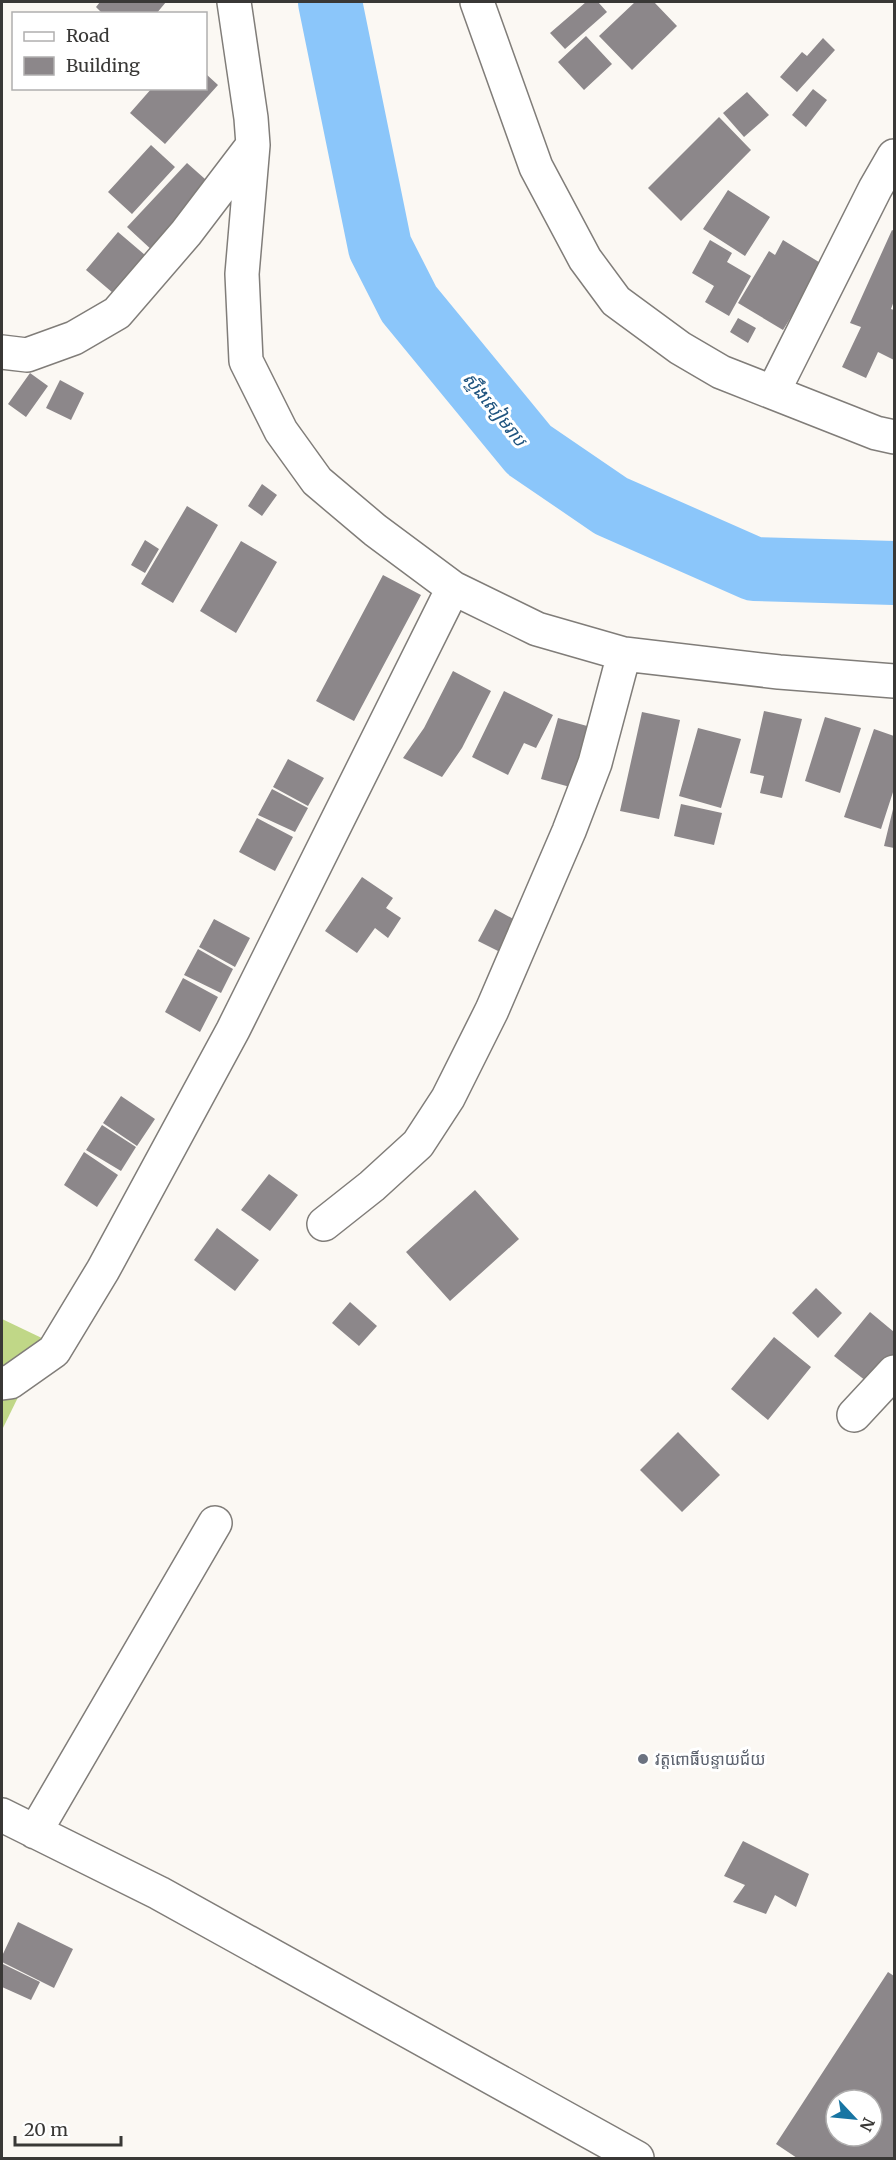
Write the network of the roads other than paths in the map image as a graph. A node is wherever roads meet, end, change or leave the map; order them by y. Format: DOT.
graph roads {
  1 [pos="234,2"];
  2 [pos="477,2"];
  3 [pos="253,145"];
  4 [pos="894,156"];
  5 [pos="2,352"];
  6 [pos="773,392"];
  7 [pos="894,437"];
  8 [pos="453,588"];
  9 [pos="624,654"];
  10 [pos="894,681"];
  11 [pos="324,1224"];
  12 [pos="894,1372"];
  13 [pos="2,1383"];
  14 [pos="854,1415"];
  15 [pos="215,1523"];
  16 [pos="2,1815"];
  17 [pos="35,1832"];
  18 [pos="637,2158"];
  1 -- 3 [label="street"];
  2 -- 6 [label="street"];
  3 -- 5 [label="street"];
  3 -- 8 [label="street"];
  4 -- 6 [label="street"];
  6 -- 7 [label="street"];
  8 -- 9 [label="street"];
  8 -- 13 [label="street"];
  9 -- 10 [label="street"];
  9 -- 11 [label="street"];
  12 -- 14 [label="street"];
  15 -- 17 [label="street"];
  16 -- 17 [label="street"];
  17 -- 18 [label="street"];
}
